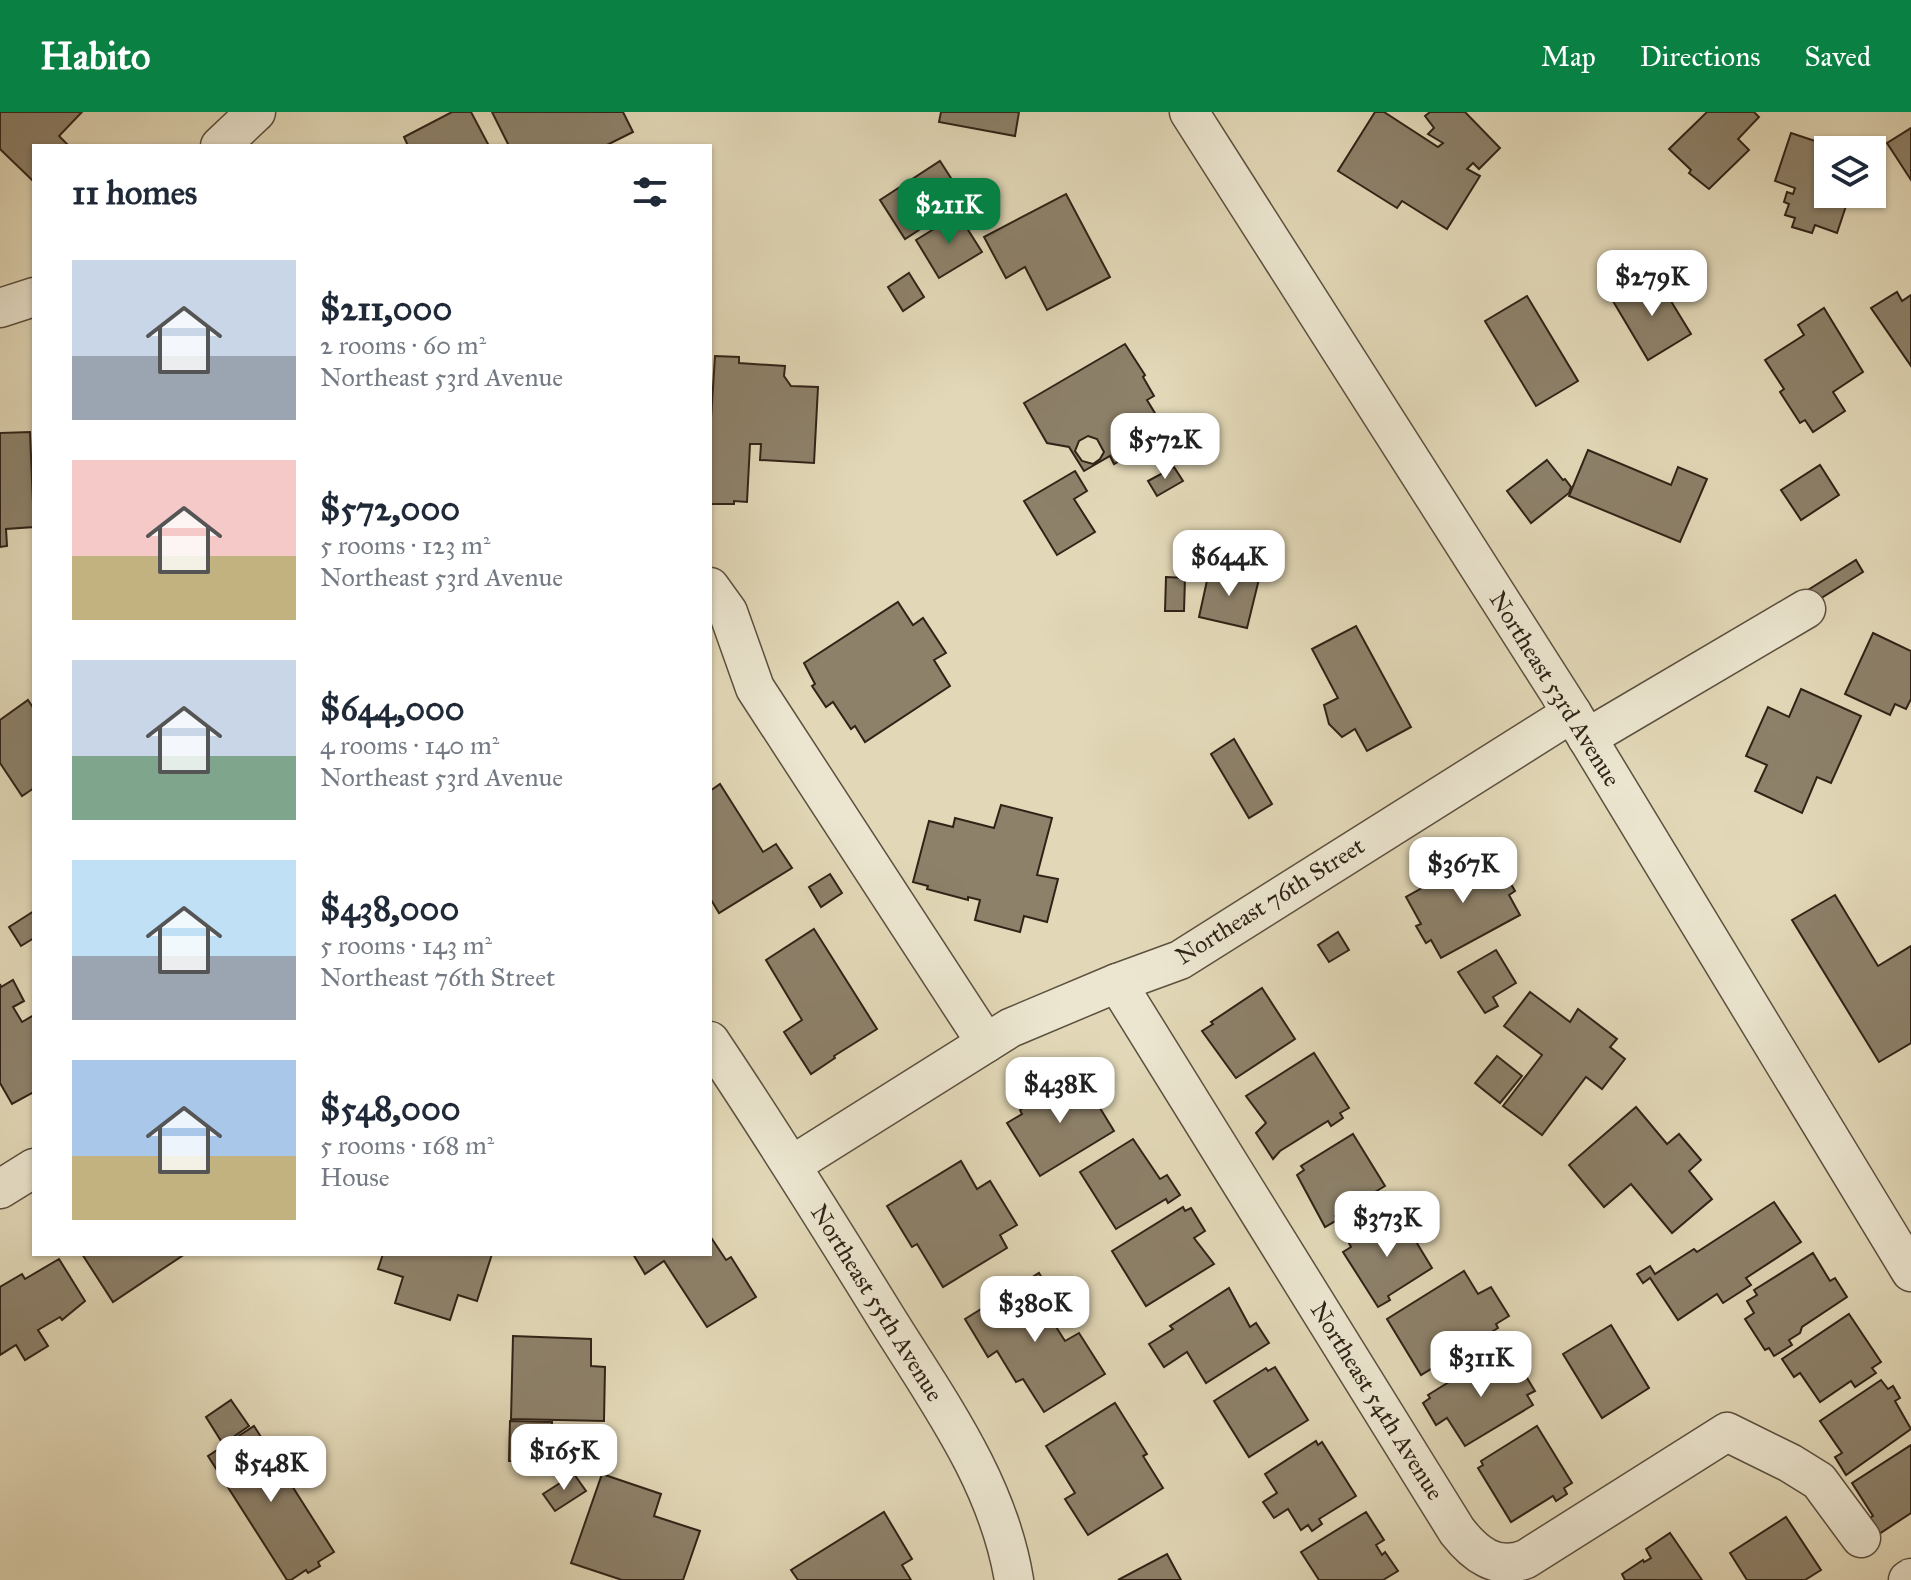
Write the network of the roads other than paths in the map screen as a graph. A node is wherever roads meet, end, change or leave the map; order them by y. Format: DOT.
graph roads {
  1 [pos="256,112"];
  2 [pos="1189,112"];
  3 [pos="222,144"];
  4 [pos="32,298"];
  5 [pos="0,308"];
  6 [pos="712,590"];
  7 [pos="1806,609"];
  8 [pos="1579,725"];
  9 [pos="1117,983"];
  10 [pos="986,1043"];
  11 [pos="712,1044"];
  12 [pos="792,1165"];
  13 [pos="32,1169"];
  14 [pos="0,1189"];
  15 [pos="1911,1272"];
  16 [pos="1861,1538"];
  17 [pos="1503,1570"];
  18 [pos="1014,1580"];
  1 -- 3 [label="street"];
  2 -- 8 [label="street, Northeast 53rd Avenue"];
  4 -- 5 [label="street"];
  6 -- 10 [label="street"];
  7 -- 8 [label="street, Northeast 76th Street"];
  8 -- 9 [label="street, Northeast 76th Street"];
  8 -- 15 [label="street, Northeast 53rd Avenue"];
  9 -- 10 [label="street, Northeast 76th Street"];
  9 -- 17 [label="street, Northeast 54th Avenue"];
  10 -- 12 [label="street, Northeast 76th Street"];
  11 -- 12 [label="street, Northeast 55th Avenue"];
  12 -- 18 [label="street, Northeast 55th Avenue"];
  13 -- 14 [label="street"];
  16 -- 17 [label="street"];
}
